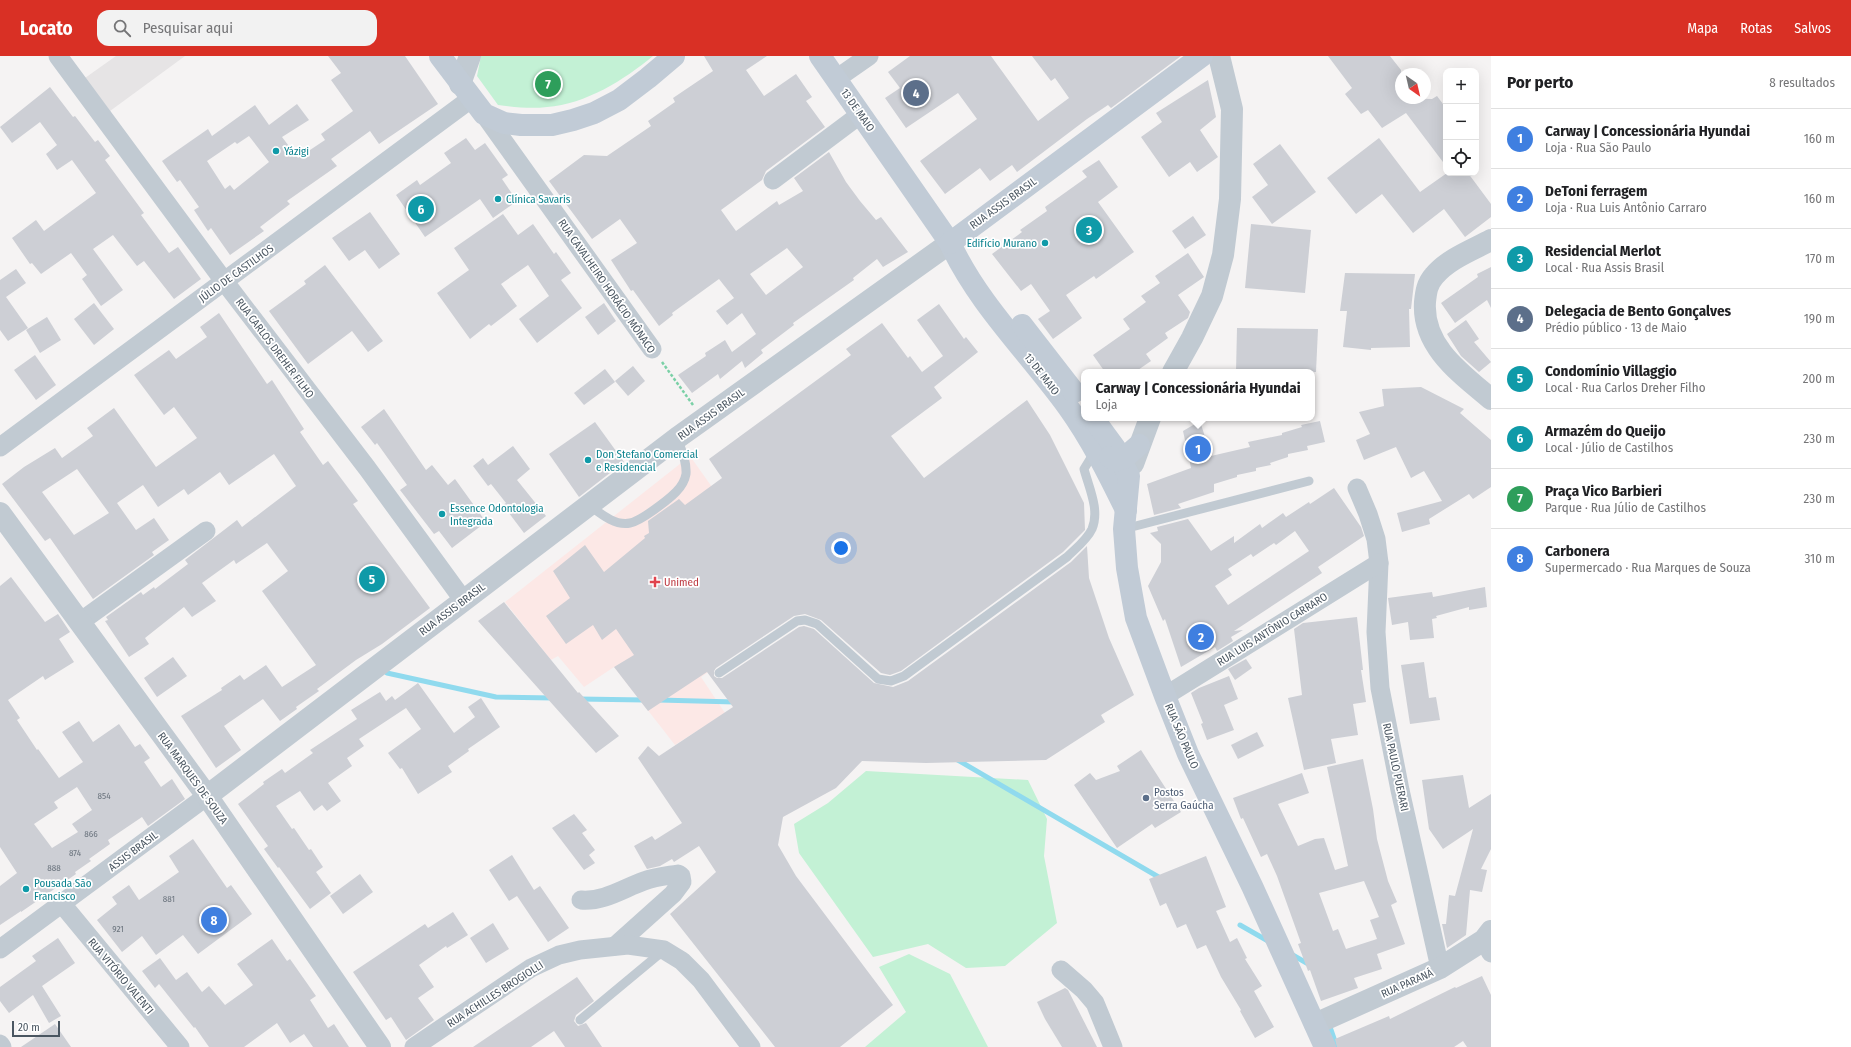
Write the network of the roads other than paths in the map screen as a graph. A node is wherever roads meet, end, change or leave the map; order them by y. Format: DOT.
graph roads {
  1 [pos="58,56"];
  2 [pos="440,56"];
  3 [pos="470,56"];
  4 [pos="674,56"];
  5 [pos="820,56"];
  6 [pos="868,56"];
  7 [pos="1202,56"];
  8 [pos="1219,56"];
  9 [pos="836,79"];
  10 [pos="472,99"];
  11 [pos="860,114"];
  12 [pos="773,180"];
  13 [pos="1491,240"];
  14 [pos="950,243"];
  15 [pos="224,281"];
  16 [pos="652,349"];
  17 [pos="1175,369"];
  18 [pos="1491,399"];
  19 [pos="1076,406"];
  20 [pos="1081,415"];
  21 [pos="1081,418"];
  22 [pos="1082,421"];
  23 [pos="1084,421"];
  24 [pos="1095,421"];
  25 [pos="1149,421"];
  26 [pos="677,438"];
  27 [pos="0,447"];
  28 [pos="1095,451"];
  29 [pos="1125,468"];
  30 [pos="1309,481"];
  31 [pos="1357,488"];
  32 [pos="589,505"];
  33 [pos="0,513"];
  34 [pos="1125,519"];
  35 [pos="206,531"];
  36 [pos="1379,563"];
  37 [pos="464,601"];
  38 [pos="80,622"];
  39 [pos="720,673"];
  40 [pos="1165,696"];
  41 [pos="207,796"];
  42 [pos="582,900"];
  43 [pos="62,904"];
  44 [pos="1488,941"];
  45 [pos="615,946"];
  46 [pos="0,949"];
  47 [pos="664,950"];
  48 [pos="1440,968"];
  49 [pos="1061,970"];
  50 [pos="580,1020"];
  51 [pos="1315,1024"];
  52 [pos="0,1044"];
  53 [pos="2,1047"];
  54 [pos="180,1047"];
  55 [pos="380,1047"];
  56 [pos="414,1047"];
  57 [pos="751,1047"];
  58 [pos="1113,1047"];
  59 [pos="1325,1047"];
  1 -- 15 [label="street, RUA CARLOS DREHER FILHO"];
  2 -- 10 [label="main road, RUA CAVALHEIRO HORÁCIO MÔNACO"];
  3 -- 10 [label="street"];
  4 -- 10 [label="main road"];
  5 -- 9 [label="main road, 13 DE MAIO"];
  6 -- 9 [label="street"];
  7 -- 14 [label="main road, RUA ASSIS BRASIL"];
  8 -- 17 [label="street"];
  9 -- 11 [label="main road, 13 DE MAIO"];
  10 -- 15 [label="street, JÚLIO DE CASTILHOS"];
  10 -- 16 [label="street, RUA CAVALHEIRO HORÁCIO MÔNACO"];
  11 -- 12 [label="street"];
  11 -- 14 [label="main road, 13 DE MAIO"];
  13 -- 18 [label="street"];
  14 -- 19 [label="main road, 13 DE MAIO"];
  14 -- 26 [label="street, RUA ASSIS BRASIL"];
  15 -- 27 [label="street, JÚLIO DE CASTILHOS"];
  15 -- 37 [label="street, RUA CARLOS DREHER FILHO"];
  19 -- 20 [label="main road"];
  19 -- 21 [label="main road, 13 DE MAIO"];
  22 -- 28 [label="main road, 13 DE MAIO"];
  23 -- 29 [label="main road"];
  24 -- 29 [label="main road"];
  25 -- 29 [label="street"];
  26 -- 32 [label="street, RUA ASSIS BRASIL"];
  26 -- 32 [label="lane"];
  28 -- 34 [label="main road, 13 DE MAIO"];
  28 -- 39 [label="lane"];
  29 -- 34 [label="main road, RUA SÃO PAULO"];
  30 -- 34 [label="lane"];
  31 -- 36 [label="street, RUA PAULO PUERARI"];
  32 -- 37 [label="street, RUA ASSIS BRASIL"];
  33 -- 38 [label="street, RUA MARQUES DE SOUZA"];
  34 -- 40 [label="main road, RUA SÃO PAULO"];
  35 -- 38 [label="street"];
  36 -- 40 [label="street, RUA LUIS ANTÔNIO CARRARO"];
  36 -- 48 [label="street, RUA PAULO PUERARI"];
  37 -- 41 [label="street, RUA ASSIS BRASIL"];
  38 -- 41 [label="street, RUA MARQUES DE SOUZA"];
  40 -- 51 [label="main road, RUA SÃO PAULO"];
  41 -- 43 [label="street, ASSIS BRASIL"];
  41 -- 55 [label="street, RUA MARQUES DE SOUZA"];
  42 -- 45 [label="street"];
  43 -- 46 [label="street, ASSIS BRASIL"];
  43 -- 54 [label="street, RUA VITÓRIO VALENTI"];
  44 -- 48 [label="street, RUA PARANÁ"];
  45 -- 47 [label="street, RUA ACHILLES BROGIOLLI"];
  45 -- 56 [label="street, RUA ACHILLES BROGIOLLI"];
  47 -- 50 [label="lane"];
  47 -- 57 [label="street, RUA ACHILLES BROGIOLLI"];
  48 -- 51 [label="street, RUA PARANÁ"];
  49 -- 58 [label="street"];
  51 -- 59 [label="main road, RUA SÃO PAULO"];
  52 -- 53 [label="street"];
}
